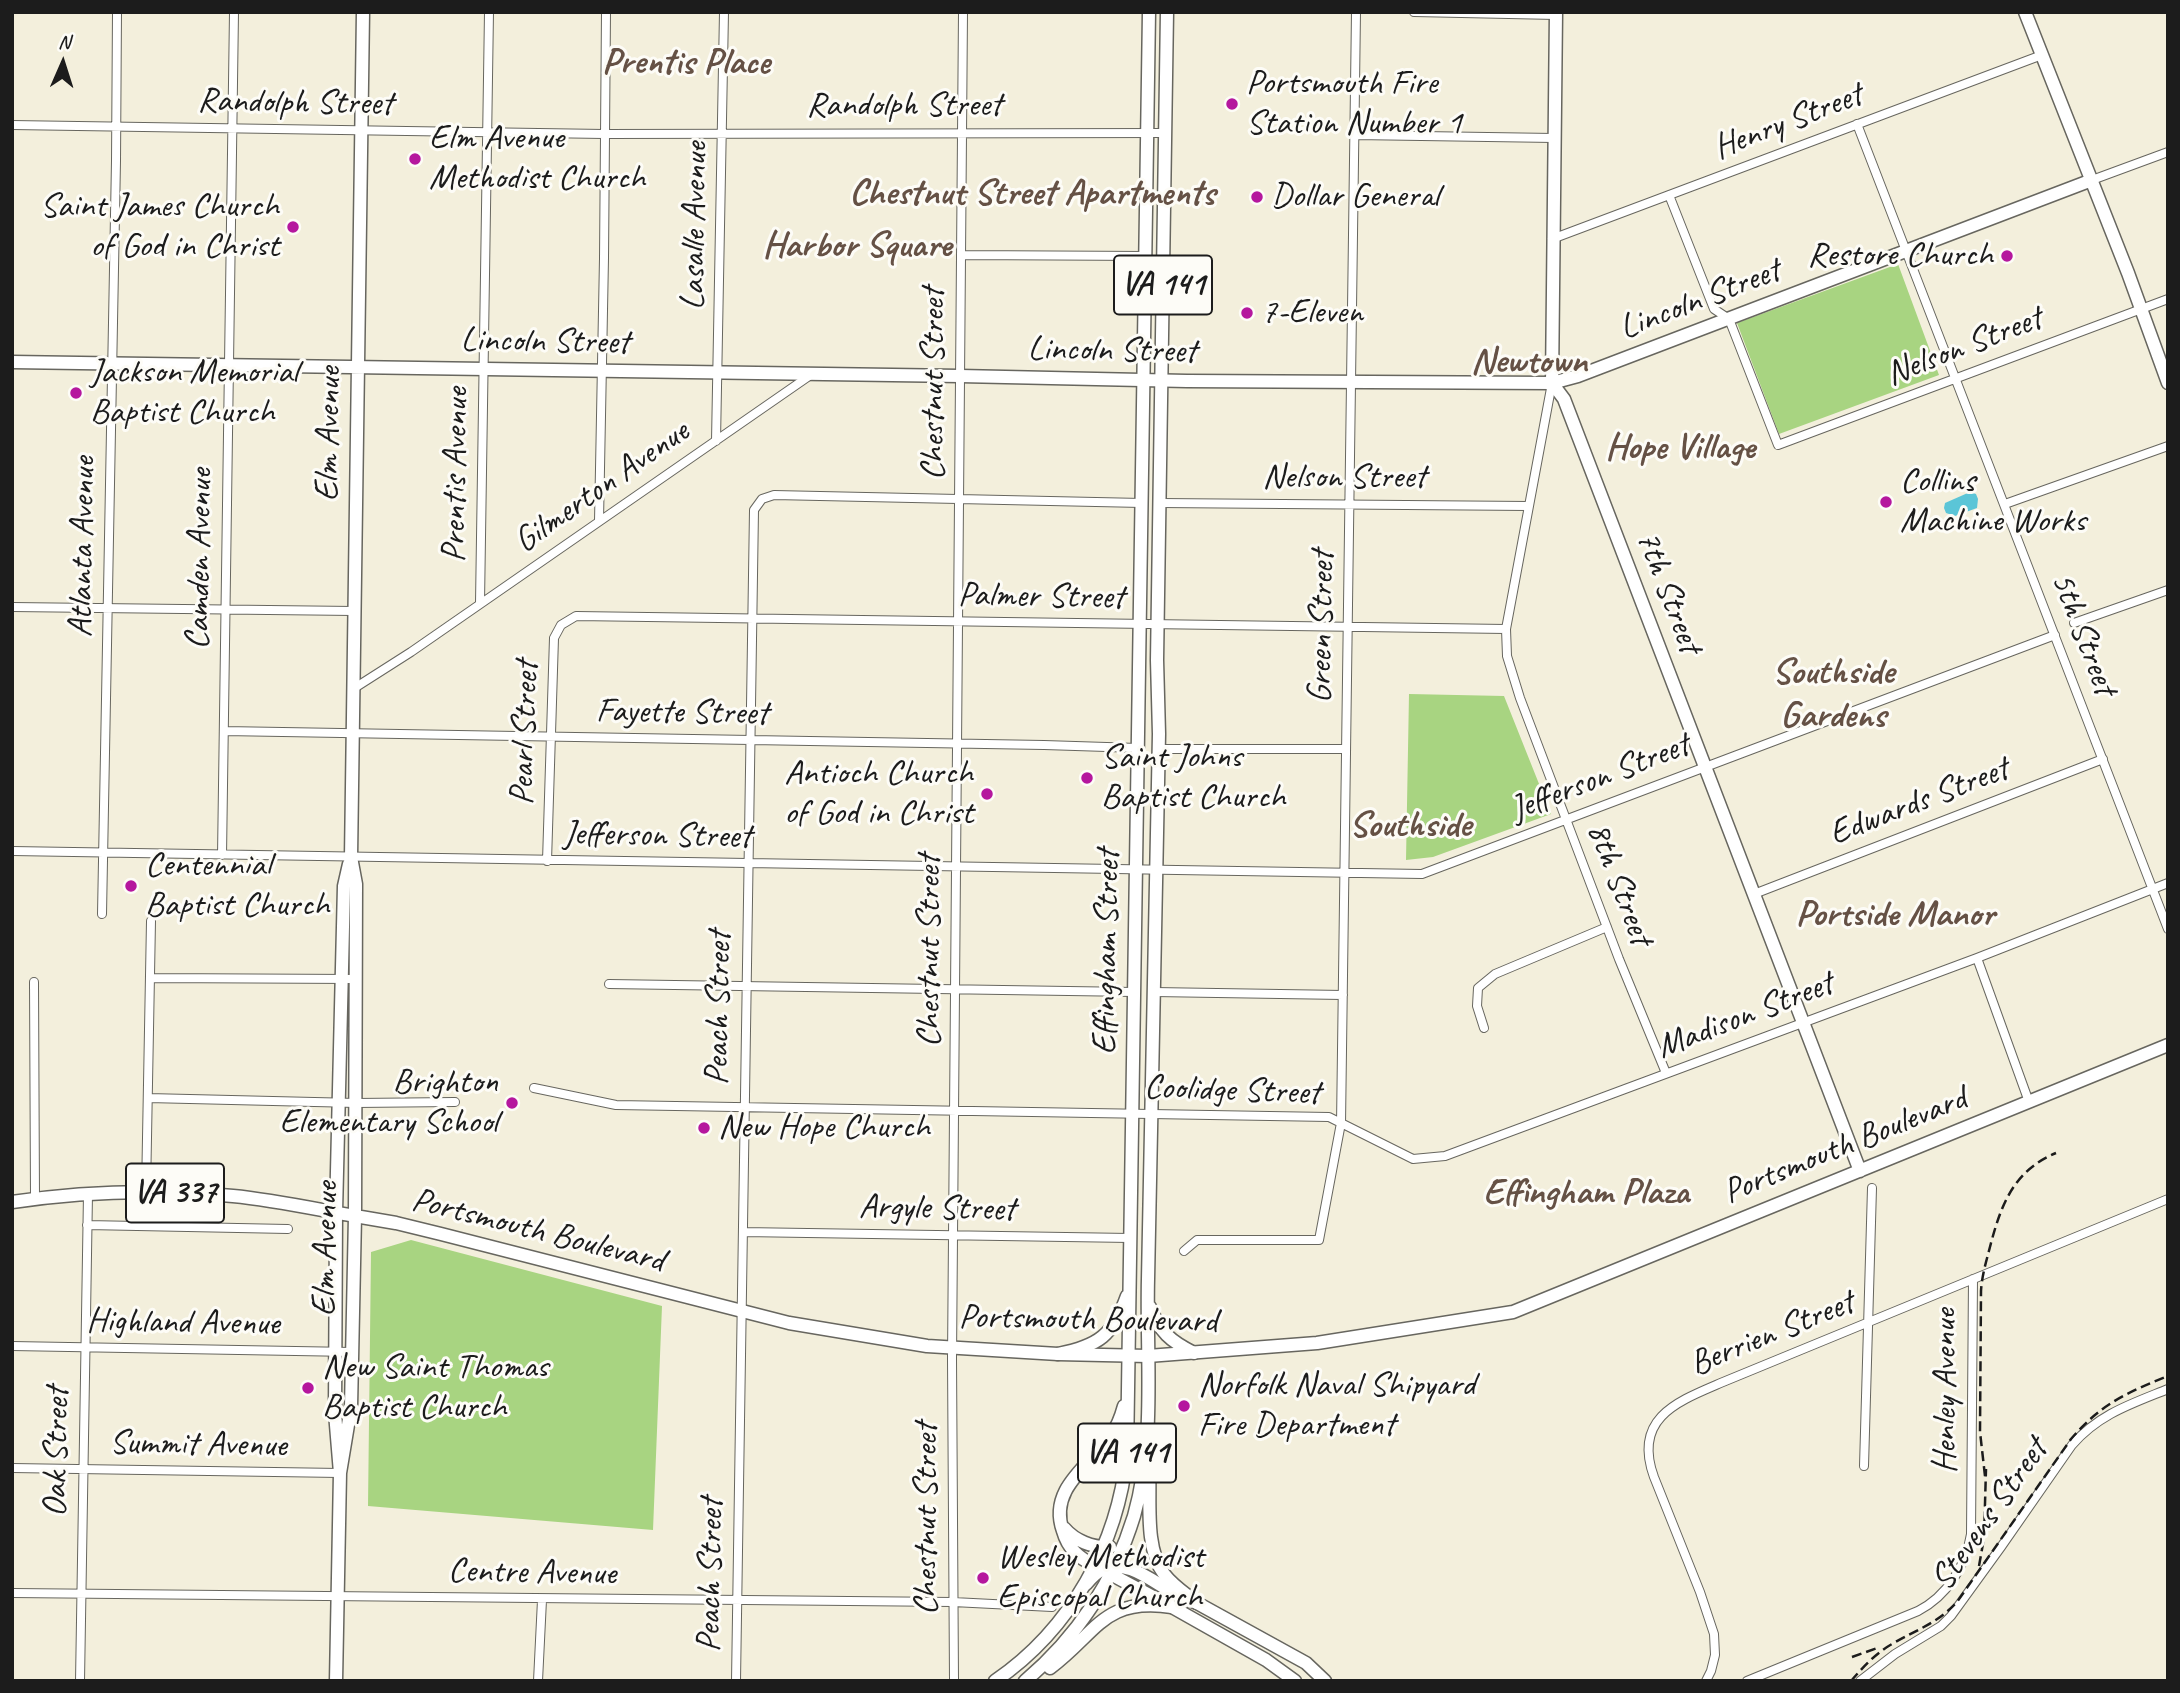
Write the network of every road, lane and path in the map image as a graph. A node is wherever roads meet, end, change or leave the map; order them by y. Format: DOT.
graph roads {
  1 [pos="117,12"];
  2 [pos="234,12"];
  3 [pos="363,12"];
  4 [pos="489,12"];
  5 [pos="606,12"];
  6 [pos="724,12"];
  7 [pos="963,12"];
  8 [pos="1149,12"];
  9 [pos="1167,12"];
  10 [pos="1356,12"];
  11 [pos="1414,12"];
  12 [pos="2025,12"];
  13 [pos="1556,14"];
  14 [pos="2042,55"];
  15 [pos="1857,124"];
  16 [pos="12,125"];
  17 [pos="116,126"];
  18 [pos="232,128"];
  19 [pos="361,130"];
  20 [pos="962,132"];
  21 [pos="487,133"];
  22 [pos="1148,133"];
  23 [pos="1165,133"];
  24 [pos="604,134"];
  25 [pos="723,134"];
  26 [pos="1355,135"];
  27 [pos="1554,138"];
  28 [pos="2168,152"];
  29 [pos="2092,180"];
  30 [pos="1669,195"];
  31 [pos="1552,239"];
  32 [pos="1907,252"];
  33 [pos="961,255"];
  34 [pos="1146,256"];
  35 [pos="2168,299"];
  36 [pos="2140,309"];
  37 [pos="1729,319"];
  38 [pos="12,362"];
  39 [pos="112,363"];
  40 [pos="229,364"];
  41 [pos="358,367"];
  42 [pos="484,369"];
  43 [pos="602,370"];
  44 [pos="718,373"];
  45 [pos="812,374"];
  46 [pos="960,376"];
  47 [pos="1956,378"];
  48 [pos="1144,379"];
  49 [pos="1162,380"];
  50 [pos="1351,382"];
  51 [pos="1552,383"];
  52 [pos="2168,383"];
  53 [pos="716,441"];
  54 [pos="2168,446"];
  55 [pos="959,499"];
  56 [pos="1142,503"];
  57 [pos="1160,503"];
  58 [pos="1350,504"];
  59 [pos="2005,505"];
  60 [pos="1528,506"];
  61 [pos="599,521"];
  62 [pos="2168,590"];
  63 [pos="480,603"];
  64 [pos="12,607"];
  65 [pos="108,609"];
  66 [pos="225,610"];
  67 [pos="354,611"];
  68 [pos="576,616"];
  69 [pos="752,618"];
  70 [pos="958,621"];
  71 [pos="2074,623"];
  72 [pos="1140,624"];
  73 [pos="1158,625"];
  74 [pos="1348,628"];
  75 [pos="1506,629"];
  76 [pos="2055,635"];
  77 [pos="353,689"];
  78 [pos="224,731"];
  79 [pos="352,734"];
  80 [pos="551,737"];
  81 [pos="750,740"];
  82 [pos="958,744"];
  83 [pos="1139,748"];
  84 [pos="1159,749"];
  85 [pos="1346,749"];
  86 [pos="2103,759"];
  87 [pos="1705,766"];
  88 [pos="1566,819"];
  89 [pos="12,851"];
  90 [pos="104,853"];
  91 [pos="222,855"];
  92 [pos="351,857"];
  93 [pos="547,861"];
  94 [pos="748,864"];
  95 [pos="957,867"];
  96 [pos="1137,870"];
  97 [pos="1156,870"];
  98 [pos="1345,872"];
  99 [pos="2168,883"];
  100 [pos="2153,889"];
  101 [pos="1754,894"];
  102 [pos="102,914"];
  103 [pos="150,921"];
  104 [pos="1607,927"];
  105 [pos="2168,929"];
  106 [pos="1977,958"];
  107 [pos="150,978"];
  108 [pos="349,979"];
  109 [pos="34,982"];
  110 [pos="609,984"];
  111 [pos="746,987"];
  112 [pos="956,989"];
  113 [pos="1134,992"];
  114 [pos="1154,992"];
  115 [pos="1343,995"];
  116 [pos="1802,1021"];
  117 [pos="1484,1028"];
  118 [pos="2168,1045"];
  119 [pos="1666,1073"];
  120 [pos="534,1088"];
  121 [pos="148,1098"];
  122 [pos="338,1102"];
  123 [pos="455,1102"];
  124 [pos="2029,1102"];
  125 [pos="356,1103"];
  126 [pos="744,1108"];
  127 [pos="955,1111"];
  128 [pos="1131,1114"];
  129 [pos="1152,1114"];
  130 [pos="1341,1123"];
  131 [pos="1860,1171"];
  132 [pos="1872,1188"];
  133 [pos="146,1192"];
  134 [pos="88,1194"];
  135 [pos="35,1199"];
  136 [pos="2168,1199"];
  137 [pos="12,1202"];
  138 [pos="337,1212"];
  139 [pos="355,1216"];
  140 [pos="87,1225"];
  141 [pos="288,1229"];
  142 [pos="743,1232"];
  143 [pos="954,1235"];
  144 [pos="1130,1238"];
  145 [pos="1184,1251"];
  146 [pos="1972,1279"];
  147 [pos="1130,1285"];
  148 [pos="1147,1300"];
  149 [pos="741,1311"];
  150 [pos="1868,1323"];
  151 [pos="12,1346"];
  152 [pos="84,1347"];
  153 [pos="953,1348"];
  154 [pos="335,1352"];
  155 [pos="352,1352"];
  156 [pos="1194,1353"];
  157 [pos="1058,1354"];
  158 [pos="1129,1356"];
  159 [pos="1148,1356"];
  160 [pos="1128,1382"];
  161 [pos="2168,1389"];
  162 [pos="1148,1444"];
  163 [pos="1864,1466"];
  164 [pos="12,1468"];
  165 [pos="83,1469"];
  166 [pos="340,1474"];
  167 [pos="1060,1522"];
  168 [pos="1126,1538"];
  169 [pos="1103,1547"];
  170 [pos="1106,1569"];
  171 [pos="12,1593"];
  172 [pos="81,1594"];
  173 [pos="337,1597"];
  174 [pos="542,1600"];
  175 [pos="737,1601"];
  176 [pos="953,1602"];
  177 [pos="1197,1603"];
  178 [pos="1172,1606"];
  179 [pos="1052,1607"];
  180 [pos="80,1681"];
  181 [pos="335,1681"];
  182 [pos="538,1681"];
  183 [pos="736,1681"];
  184 [pos="954,1681"];
  185 [pos="995,1681"];
  186 [pos="1027,1681"];
  187 [pos="1295,1681"];
  188 [pos="1325,1681"];
  189 [pos="1706,1681"];
  190 [pos="1747,1681"];
  191 [pos="1860,1681"];
  1 -- 17 [label="street, Atlanta Avenue"];
  2 -- 18 [label="street, Camden Avenue"];
  3 -- 19 [label="main road, Elm Avenue"];
  4 -- 21 [label="street, Prentis Avenue"];
  5 -- 24 [label="street"];
  6 -- 25 [label="street, Lasalle Avenue"];
  7 -- 20 [label="street, Chestnut Street"];
  8 -- 22 [label="main road, Effingham Street / VA 141"];
  9 -- 23 [label="main road, Effingham Street / VA 141"];
  10 -- 26 [label="street, Green Street"];
  11 -- 13 [label="street"];
  12 -- 14 [label="main road"];
  13 -- 27 [label="main road"];
  14 -- 15 [label="street, Henry Street"];
  14 -- 29 [label="main road"];
  15 -- 30 [label="street, Henry Street"];
  15 -- 32 [label="street, 5th Street"];
  16 -- 17 [label="street, Randolph Street"];
  17 -- 18 [label="street, Randolph Street"];
  17 -- 39 [label="street, Atlanta Avenue"];
  18 -- 19 [label="street, Randolph Street"];
  18 -- 40 [label="street, Camden Avenue"];
  19 -- 21 [label="street, Randolph Street"];
  19 -- 41 [label="main road, Elm Avenue"];
  20 -- 22 [label="street, Randolph Street"];
  20 -- 25 [label="street, Randolph Street"];
  20 -- 33 [label="street, Chestnut Street"];
  21 -- 24 [label="street, Randolph Street"];
  21 -- 42 [label="street, Prentis Avenue"];
  22 -- 23 [label="street, Randolph Street"];
  22 -- 34 [label="main road, Effingham Street / VA 141"];
  23 -- 49 [label="main road, Effingham Street / VA 141"];
  24 -- 25 [label="street, Randolph Street"];
  24 -- 43 [label="street"];
  25 -- 44 [label="street, Lasalle Avenue"];
  26 -- 27 [label="street"];
  26 -- 50 [label="street, Green Street"];
  27 -- 31 [label="main road"];
  28 -- 29 [label="street, Lincoln Street"];
  29 -- 32 [label="main road, Lincoln Street"];
  29 -- 36 [label="main road"];
  30 -- 31 [label="street, Henry Street"];
  30 -- 37 [label="street"];
  31 -- 51 [label="main road"];
  32 -- 37 [label="main road, Lincoln Street"];
  32 -- 47 [label="street, 5th Street"];
  33 -- 34 [label="street"];
  33 -- 46 [label="street, Chestnut Street"];
  34 -- 48 [label="main road, Effingham Street / VA 141"];
  35 -- 36 [label="street, Nelson Street"];
  36 -- 47 [label="street, Nelson Street"];
  36 -- 52 [label="main road"];
  37 -- 47 [label="street, Nelson Street"];
  37 -- 51 [label="main road, Lincoln Street"];
  38 -- 39 [label="main road, Lincoln Street"];
  39 -- 40 [label="main road, Lincoln Street"];
  39 -- 65 [label="street, Atlanta Avenue"];
  40 -- 41 [label="main road, Lincoln Street"];
  40 -- 66 [label="street, Camden Avenue"];
  41 -- 42 [label="main road, Lincoln Street"];
  41 -- 67 [label="main road, Elm Avenue"];
  42 -- 43 [label="main road, Lincoln Street"];
  42 -- 63 [label="street, Prentis Avenue"];
  43 -- 44 [label="main road, Lincoln Street"];
  43 -- 61 [label="street"];
  44 -- 45 [label="main road, Lincoln Street"];
  44 -- 53 [label="street, Lasalle Avenue"];
  45 -- 46 [label="main road, Lincoln Street"];
  45 -- 53 [label="street, Gilmerton Avenue"];
  46 -- 48 [label="main road, Lincoln Street"];
  46 -- 55 [label="street, Chestnut Street"];
  47 -- 59 [label="street, 5th Street"];
  48 -- 49 [label="main road, Lincoln Street"];
  48 -- 56 [label="main road, Effingham Street / VA 141"];
  49 -- 50 [label="main road, Lincoln Street"];
  49 -- 57 [label="main road, Effingham Street / VA 141"];
  50 -- 51 [label="main road, Lincoln Street"];
  50 -- 58 [label="street, Green Street"];
  51 -- 60 [label="street, 8th Street"];
  51 -- 87 [label="main road, 7th Street"];
  53 -- 61 [label="street, Gilmerton Avenue"];
  54 -- 59 [label="street"];
  55 -- 56 [label="street"];
  55 -- 69 [label="street, Peach Street"];
  55 -- 70 [label="street, Chestnut Street"];
  56 -- 72 [label="main road, Effingham Street / VA 141"];
  57 -- 58 [label="street, Nelson Street"];
  57 -- 73 [label="main road, Effingham Street / VA 141"];
  58 -- 60 [label="street, Nelson Street"];
  58 -- 74 [label="street, Green Street"];
  59 -- 76 [label="street, 5th Street"];
  60 -- 75 [label="street, 8th Street"];
  61 -- 63 [label="street, Gilmerton Avenue"];
  62 -- 71 [label="street"];
  63 -- 77 [label="street, Gilmerton Avenue"];
  64 -- 65 [label="street"];
  65 -- 66 [label="street"];
  65 -- 90 [label="street, Atlanta Avenue"];
  66 -- 67 [label="street"];
  66 -- 78 [label="street, Camden Avenue"];
  67 -- 77 [label="main road, Elm Avenue"];
  68 -- 69 [label="street, Palmer Street"];
  68 -- 80 [label="street, Pearl Street"];
  69 -- 70 [label="street, Palmer Street"];
  69 -- 81 [label="street, Peach Street"];
  70 -- 72 [label="street, Palmer Street"];
  70 -- 82 [label="street, Chestnut Street"];
  72 -- 73 [label="street, Palmer Street"];
  72 -- 83 [label="main road, Effingham Street / VA 141"];
  73 -- 74 [label="street, Palmer Street"];
  73 -- 84 [label="main road, Effingham Street / VA 141"];
  74 -- 75 [label="street, Palmer Street"];
  74 -- 85 [label="street, Green Street"];
  75 -- 88 [label="street, 8th Street"];
  76 -- 86 [label="street, 5th Street"];
  76 -- 87 [label="street, Jefferson Street"];
  77 -- 79 [label="main road, Elm Avenue"];
  78 -- 79 [label="street, Fayette Street"];
  78 -- 91 [label="street, Camden Avenue"];
  79 -- 80 [label="street, Fayette Street"];
  79 -- 92 [label="main road, Elm Avenue"];
  80 -- 81 [label="street, Fayette Street"];
  80 -- 93 [label="street, Pearl Street"];
  81 -- 82 [label="street, Fayette Street"];
  81 -- 94 [label="street, Peach Street"];
  82 -- 83 [label="street, Fayette Street"];
  82 -- 95 [label="street, Chestnut Street"];
  83 -- 96 [label="main road, Effingham Street / VA 141"];
  84 -- 85 [label="street"];
  84 -- 97 [label="main road, Effingham Street / VA 141"];
  85 -- 98 [label="street, Green Street"];
  86 -- 100 [label="street, 5th Street"];
  86 -- 101 [label="street, Edwards Street"];
  87 -- 88 [label="street, Jefferson Street"];
  87 -- 101 [label="main road, 7th Street"];
  88 -- 98 [label="street, Jefferson Street"];
  88 -- 104 [label="street, 8th Street"];
  89 -- 90 [label="street, Jefferson Street"];
  90 -- 91 [label="street, Jefferson Street"];
  90 -- 102 [label="street, Atlanta Avenue"];
  91 -- 92 [label="street, Jefferson Street"];
  92 -- 93 [label="street, Jefferson Street"];
  92 -- 108 [label="main road, Elm Avenue"];
  93 -- 94 [label="street, Jefferson Street"];
  94 -- 95 [label="street, Jefferson Street"];
  94 -- 111 [label="street, Peach Street"];
  95 -- 96 [label="street, Jefferson Street"];
  95 -- 112 [label="street, Chestnut Street"];
  96 -- 97 [label="street, Jefferson Street"];
  96 -- 113 [label="main road, Effingham Street / VA 141"];
  97 -- 98 [label="street, Jefferson Street"];
  97 -- 114 [label="main road, Effingham Street / VA 141"];
  98 -- 115 [label="street, Green Street"];
  99 -- 100 [label="street, Madison Street"];
  100 -- 105 [label="street, 5th Street"];
  100 -- 106 [label="street, Madison Street"];
  101 -- 116 [label="main road, 7th Street"];
  103 -- 107 [label="street"];
  104 -- 117 [label="street"];
  104 -- 119 [label="street, 8th Street"];
  106 -- 116 [label="street, Madison Street"];
  106 -- 124 [label="street"];
  107 -- 108 [label="street"];
  107 -- 121 [label="street"];
  108 -- 122 [label="main road, Elm Avenue"];
  108 -- 125 [label="main road, Elm Avenue"];
  109 -- 135 [label="street"];
  110 -- 111 [label="street"];
  111 -- 112 [label="street"];
  111 -- 126 [label="street, Peach Street"];
  112 -- 113 [label="street"];
  112 -- 127 [label="street, Chestnut Street"];
  113 -- 128 [label="main road, Effingham Street / VA 141"];
  114 -- 115 [label="street"];
  114 -- 129 [label="main road, Effingham Street / VA 141"];
  115 -- 130 [label="street, Green Street"];
  116 -- 119 [label="street, Madison Street"];
  116 -- 131 [label="main road, 7th Street"];
  118 -- 124 [label="main road, Portsmouth Boulevard"];
  119 -- 130 [label="street, Madison Street"];
  120 -- 126 [label="street, Coolidge Street"];
  121 -- 122 [label="street"];
  121 -- 133 [label="street"];
  122 -- 125 [label="street"];
  122 -- 138 [label="main road, Elm Avenue"];
  123 -- 125 [label="street"];
  124 -- 131 [label="main road, Portsmouth Boulevard"];
  125 -- 139 [label="main road, Elm Avenue"];
  126 -- 127 [label="street, Coolidge Street"];
  126 -- 142 [label="street, Peach Street"];
  127 -- 128 [label="street, Coolidge Street"];
  127 -- 143 [label="street, Chestnut Street"];
  128 -- 129 [label="street, Coolidge Street"];
  128 -- 144 [label="main road, Effingham Street / VA 141"];
  129 -- 130 [label="street, Coolidge Street"];
  129 -- 148 [label="main road, Effingham Street / VA 141"];
  130 -- 145 [label="street, Green Street"];
  131 -- 156 [label="main road, Portsmouth Boulevard"];
  132 -- 150 [label="street"];
  133 -- 134 [label="main road, Portsmouth Boulevard / VA 337"];
  133 -- 138 [label="main road, Portsmouth Boulevard / VA 337"];
  134 -- 135 [label="main road, Portsmouth Boulevard / VA 337"];
  134 -- 140 [label="street, Oak Street"];
  135 -- 137 [label="main road, Portsmouth Boulevard / VA 337"];
  136 -- 146 [label="street, Berrien Street"];
  138 -- 139 [label="main road, Portsmouth Boulevard / VA 337"];
  138 -- 154 [label="main road, Elm Avenue"];
  139 -- 149 [label="main road, Portsmouth Boulevard"];
  139 -- 155 [label="main road, Elm Avenue"];
  140 -- 141 [label="street"];
  140 -- 152 [label="street, Oak Street"];
  142 -- 143 [label="street, Argyle Street"];
  142 -- 149 [label="street, Peach Street"];
  143 -- 144 [label="street, Argyle Street"];
  143 -- 153 [label="street, Chestnut Street"];
  144 -- 147 [label="main road, Effingham Street / VA 141"];
  146 -- 150 [label="street, Berrien Street"];
  146 -- 190 [label="street, Henley Avenue"];
  147 -- 157 [label="main road"];
  147 -- 158 [label="main road, Effingham Street / VA 141"];
  148 -- 156 [label="main road"];
  148 -- 159 [label="main road, Effingham Street / VA 141"];
  149 -- 153 [label="main road, Portsmouth Boulevard"];
  149 -- 175 [label="street, Peach Street"];
  150 -- 163 [label="street"];
  150 -- 189 [label="street, Berrien Street"];
  151 -- 152 [label="street, Highland Avenue"];
  152 -- 154 [label="street, Highland Avenue"];
  152 -- 165 [label="street, Oak Street"];
  153 -- 157 [label="main road, Portsmouth Boulevard"];
  153 -- 176 [label="street, Chestnut Street"];
  154 -- 155 [label="street, Highland Avenue"];
  154 -- 166 [label="main road, Elm Avenue"];
  155 -- 166 [label="main road, Elm Avenue"];
  156 -- 159 [label="main road, Portsmouth Boulevard"];
  157 -- 158 [label="main road, Portsmouth Boulevard"];
  158 -- 159 [label="main road, Portsmouth Boulevard"];
  158 -- 160 [label="main road, Effingham Street / VA 141"];
  159 -- 162 [label="main road, Effingham Street / VA 141"];
  160 -- 167 [label="main road"];
  160 -- 169 [label="main road, Effingham Street / VA 141"];
  161 -- 191 [label="street, Stevens Street"];
  162 -- 168 [label="main road, Effingham Street / VA 141"];
  162 -- 177 [label="main road"];
  164 -- 165 [label="street, Summit Avenue"];
  165 -- 166 [label="street, Summit Avenue"];
  165 -- 172 [label="street, Oak Street"];
  166 -- 173 [label="main road, Elm Avenue"];
  167 -- 169 [label="main road"];
  167 -- 170 [label="main road"];
  168 -- 169 [label="main road"];
  168 -- 170 [label="main road, Effingham Street / VA 141"];
  169 -- 170 [label="main road, Effingham Street / VA 141"];
  170 -- 177 [label="main road"];
  170 -- 178 [label="main road"];
  170 -- 185 [label="main road, Effingham Street / VA 141"];
  170 -- 186 [label="main road, Effingham Street / VA 141"];
  171 -- 172 [label="street, Centre Avenue"];
  172 -- 173 [label="street, Centre Avenue"];
  172 -- 180 [label="street, Oak Street"];
  173 -- 174 [label="street, Centre Avenue"];
  173 -- 181 [label="main road, Elm Avenue"];
  174 -- 175 [label="street, Centre Avenue"];
  174 -- 182 [label="street"];
  175 -- 176 [label="street, Centre Avenue"];
  175 -- 183 [label="street, Peach Street"];
  176 -- 179 [label="street, Centre Avenue"];
  176 -- 184 [label="street, Chestnut Street"];
  177 -- 188 [label="main road"];
  178 -- 186 [label="main road"];
  178 -- 187 [label="main road"];
}
